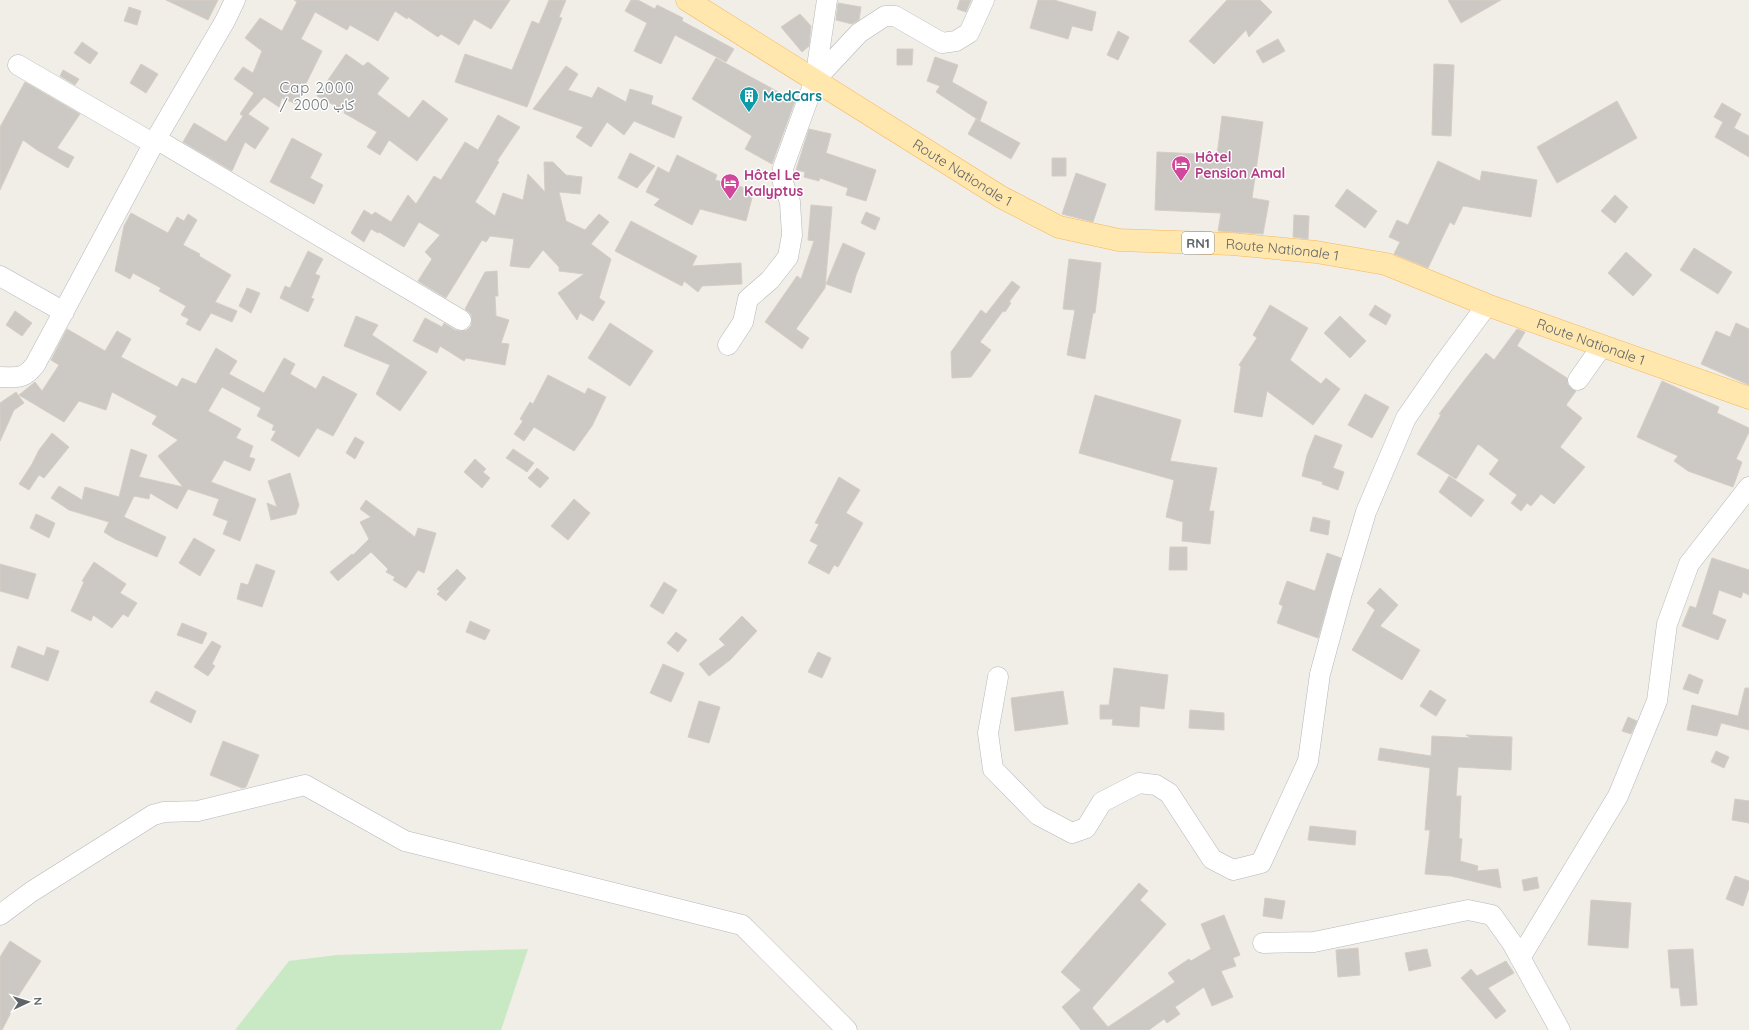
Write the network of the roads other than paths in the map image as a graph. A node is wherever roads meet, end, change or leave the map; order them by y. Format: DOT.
graph roads {
  1 [pos="235,0"];
  2 [pos="687,0"];
  3 [pos="827,0"];
  4 [pos="984,0"];
  5 [pos="18,66"];
  6 [pos="815,80"];
  7 [pos="155,141"];
  8 [pos="0,276"];
  9 [pos="1487,305"];
  10 [pos="64,312"];
  11 [pos="461,320"];
  12 [pos="728,346"];
  13 [pos="1602,346"];
  14 [pos="0,377"];
  15 [pos="1578,380"];
  16 [pos="1749,398"];
  17 [pos="1749,487"];
  18 [pos="998,677"];
  19 [pos="0,915"];
  20 [pos="1263,943"];
  21 [pos="1520,958"];
  22 [pos="848,1030"];
  23 [pos="1560,1030"];
  1 -- 7 [label="street"];
  2 -- 6 [label="main road, Route Nationale 1 / RN1"];
  3 -- 6 [label="street"];
  4 -- 6 [label="street"];
  5 -- 7 [label="street"];
  6 -- 9 [label="main road, Route Nationale 1 / RN1"];
  6 -- 12 [label="street"];
  7 -- 10 [label="street"];
  7 -- 11 [label="street"];
  8 -- 10 [label="street"];
  9 -- 13 [label="main road, Route Nationale 1 / RN1"];
  9 -- 18 [label="street"];
  10 -- 14 [label="street"];
  13 -- 15 [label="street"];
  13 -- 16 [label="main road, Route Nationale 1 / RN1"];
  17 -- 21 [label="street"];
  19 -- 22 [label="street"];
  20 -- 21 [label="street"];
  21 -- 23 [label="street"];
}
